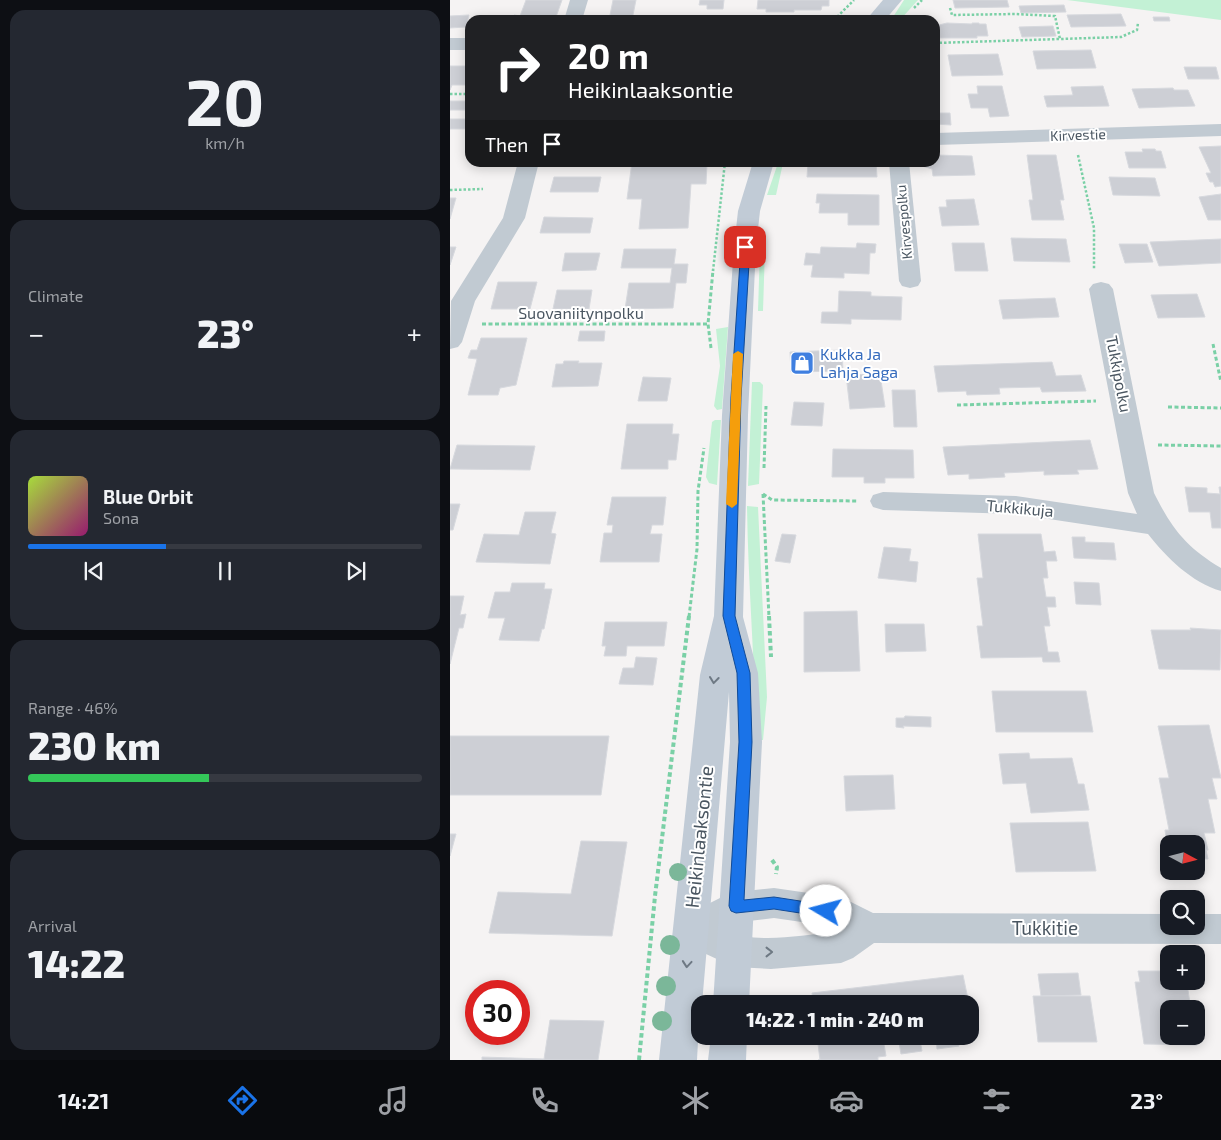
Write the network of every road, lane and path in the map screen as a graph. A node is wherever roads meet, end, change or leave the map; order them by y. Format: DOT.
graph roads {
  1 [pos="579,0"];
  2 [pos="894,0"];
  3 [pos="866,8"];
  4 [pos="950,8"];
  5 [pos="574,15"];
  6 [pos="847,15"];
  7 [pos="1138,23"];
  8 [pos="1060,39"];
  9 [pos="940,42"];
  10 [pos="450,44"];
  11 [pos="465,44"];
  12 [pos="450,94"];
  13 [pos="465,94"];
  14 [pos="1221,130"];
  15 [pos="1074,135"];
  16 [pos="940,139"];
  17 [pos="528,167"];
  18 [pos="725,167"];
  19 [pos="762,167"];
  20 [pos="899,167"];
  21 [pos="483,189"];
  22 [pos="450,190"];
  23 [pos="910,281"];
  24 [pos="1101,289"];
  25 [pos="708,324"];
  26 [pos="452,333"];
  27 [pos="1213,344"];
  28 [pos="711,350"];
  29 [pos="1221,382"];
  30 [pos="766,400"];
  31 [pos="1124,400"];
  32 [pos="957,406"];
  33 [pos="1168,407"];
  34 [pos="1221,408"];
  35 [pos="704,444"];
  36 [pos="1132,445"];
  37 [pos="1221,446"];
  38 [pos="764,476"];
  39 [pos="764,485"];
  40 [pos="763,494"];
  41 [pos="883,501"];
  42 [pos="1156,526"];
  43 [pos="1221,582"];
  44 [pos="729,616"];
  45 [pos="771,661"];
  46 [pos="767,852"];
  47 [pos="777,867"];
  48 [pos="736,906"];
  49 [pos="868,928"];
  50 [pos="1221,929"];
  51 [pos="690,930"];
  52 [pos="734,951"];
  53 [pos="732,995"];
  54 [pos="728,1045"];
  55 [pos="639,1060"];
  56 [pos="678,1060"];
  57 [pos="727,1060"];
  1 -- 5 [label="street"];
  2 -- 3 [label="main road"];
  3 -- 6 [label="path"];
  4 -- 8 [label="path"];
  7 -- 8 [label="path"];
  8 -- 9 [label="path"];
  10 -- 11 [label="street"];
  12 -- 13 [label="path"];
  14 -- 15 [label="street, Kirvestie"];
  15 -- 16 [label="street, Kirvestie"];
  15 -- 24 [label="path"];
  17 -- 26 [label="street"];
  18 -- 25 [label="path"];
  19 -- 44 [label="main road, Heikinlaaksontie"];
  20 -- 23 [label="street, Kirvespolku"];
  21 -- 22 [label="path"];
  24 -- 31 [label="street, Tukkipolku"];
  25 -- 26 [label="path, Suovaniitynpolku"];
  25 -- 28 [label="path"];
  27 -- 29 [label="path"];
  30 -- 38 [label="path"];
  31 -- 32 [label="path"];
  31 -- 36 [label="street, Tukkipolku"];
  33 -- 34 [label="path"];
  35 -- 55 [label="path"];
  36 -- 37 [label="path"];
  36 -- 42 [label="street, Tukkipolku"];
  39 -- 40 [label="path"];
  40 -- 41 [label="path"];
  40 -- 45 [label="path"];
  41 -- 42 [label="street, Tukkikuja"];
  42 -- 43 [label="street, Tukkipolku"];
  44 -- 48 [label="main road, Heikinlaaksontie"];
  44 -- 51 [label="main road, Heikinlaaksontie, one-way"];
  46 -- 47 [label="path"];
  48 -- 49 [label="street"];
  48 -- 51 [label="street"];
  48 -- 52 [label="main road, Heikinlaaksontie"];
  49 -- 50 [label="street, Tukkitie"];
  52 -- 49 [label="street, one-way"];
  51 -- 52 [label="street"];
  51 -- 56 [label="main road, Heikinlaaksontie, one-way"];
  52 -- 53 [label="main road, Heikinlaaksontie"];
  54 -- 57 [label="main road"];
}
